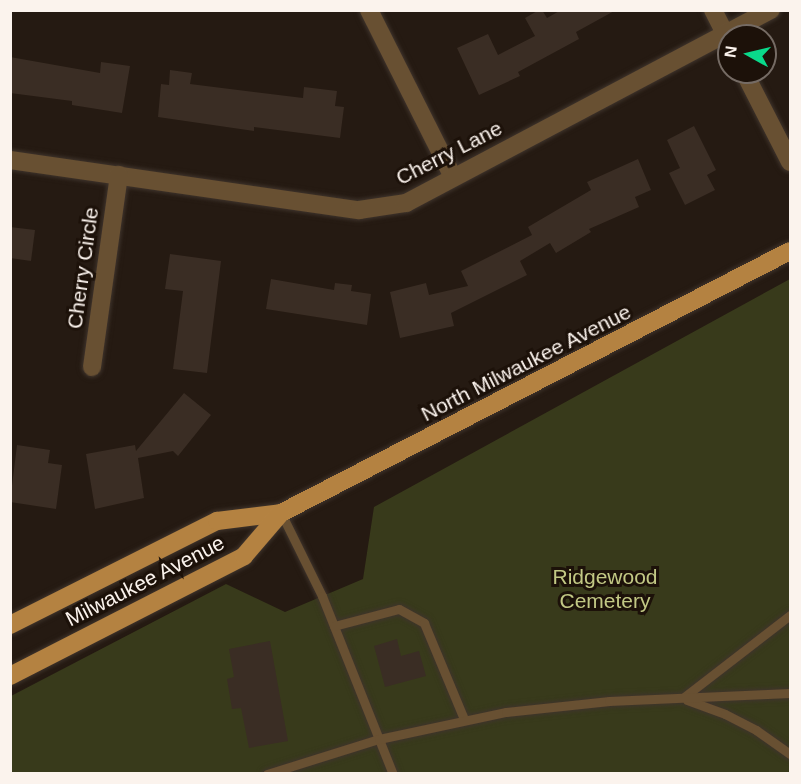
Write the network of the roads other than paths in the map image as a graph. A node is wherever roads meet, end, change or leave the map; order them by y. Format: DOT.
graph roads {
  1 [pos="369,10"];
  2 [pos="713,10"];
  3 [pos="771,10"];
  4 [pos="720,24"];
  5 [pos="749,24"];
  6 [pos="717,43"];
  7 [pos="750,84"];
  8 [pos="10,160"];
  9 [pos="790,162"];
  10 [pos="119,176"];
  11 [pos="453,177"];
  12 [pos="790,251"];
  13 [pos="92,367"];
  14 [pos="281,513"];
  15 [pos="790,615"];
  16 [pos="10,625"];
  17 [pos="334,626"];
  18 [pos="10,676"];
  19 [pos="790,693"];
  20 [pos="682,698"];
  21 [pos="464,719"];
  22 [pos="380,739"];
  23 [pos="790,754"];
  24 [pos="267,774"];
  25 [pos="393,774"];
  1 -- 11 [label="street"];
  2 -- 4 [label="street"];
  3 -- 5 [label="street, Cherry Lane"];
  6 -- 11 [label="street, Cherry Lane"];
  7 -- 9 [label="street"];
  8 -- 10 [label="street, Cherry Lane"];
  10 -- 11 [label="street, Cherry Lane"];
  10 -- 13 [label="street, Cherry Circle"];
  12 -- 14 [label="main road, North Milwaukee Avenue"];
  14 -- 16 [label="main road, Milwaukee Avenue"];
  14 -- 17 [label="lane"];
  14 -- 18 [label="main road, Milwaukee Avenue"];
  15 -- 20 [label="lane"];
  17 -- 21 [label="lane"];
  17 -- 22 [label="lane"];
  19 -- 20 [label="lane"];
  20 -- 21 [label="lane"];
  20 -- 23 [label="lane"];
  21 -- 22 [label="lane"];
  22 -- 24 [label="lane"];
  22 -- 25 [label="lane"];
}
